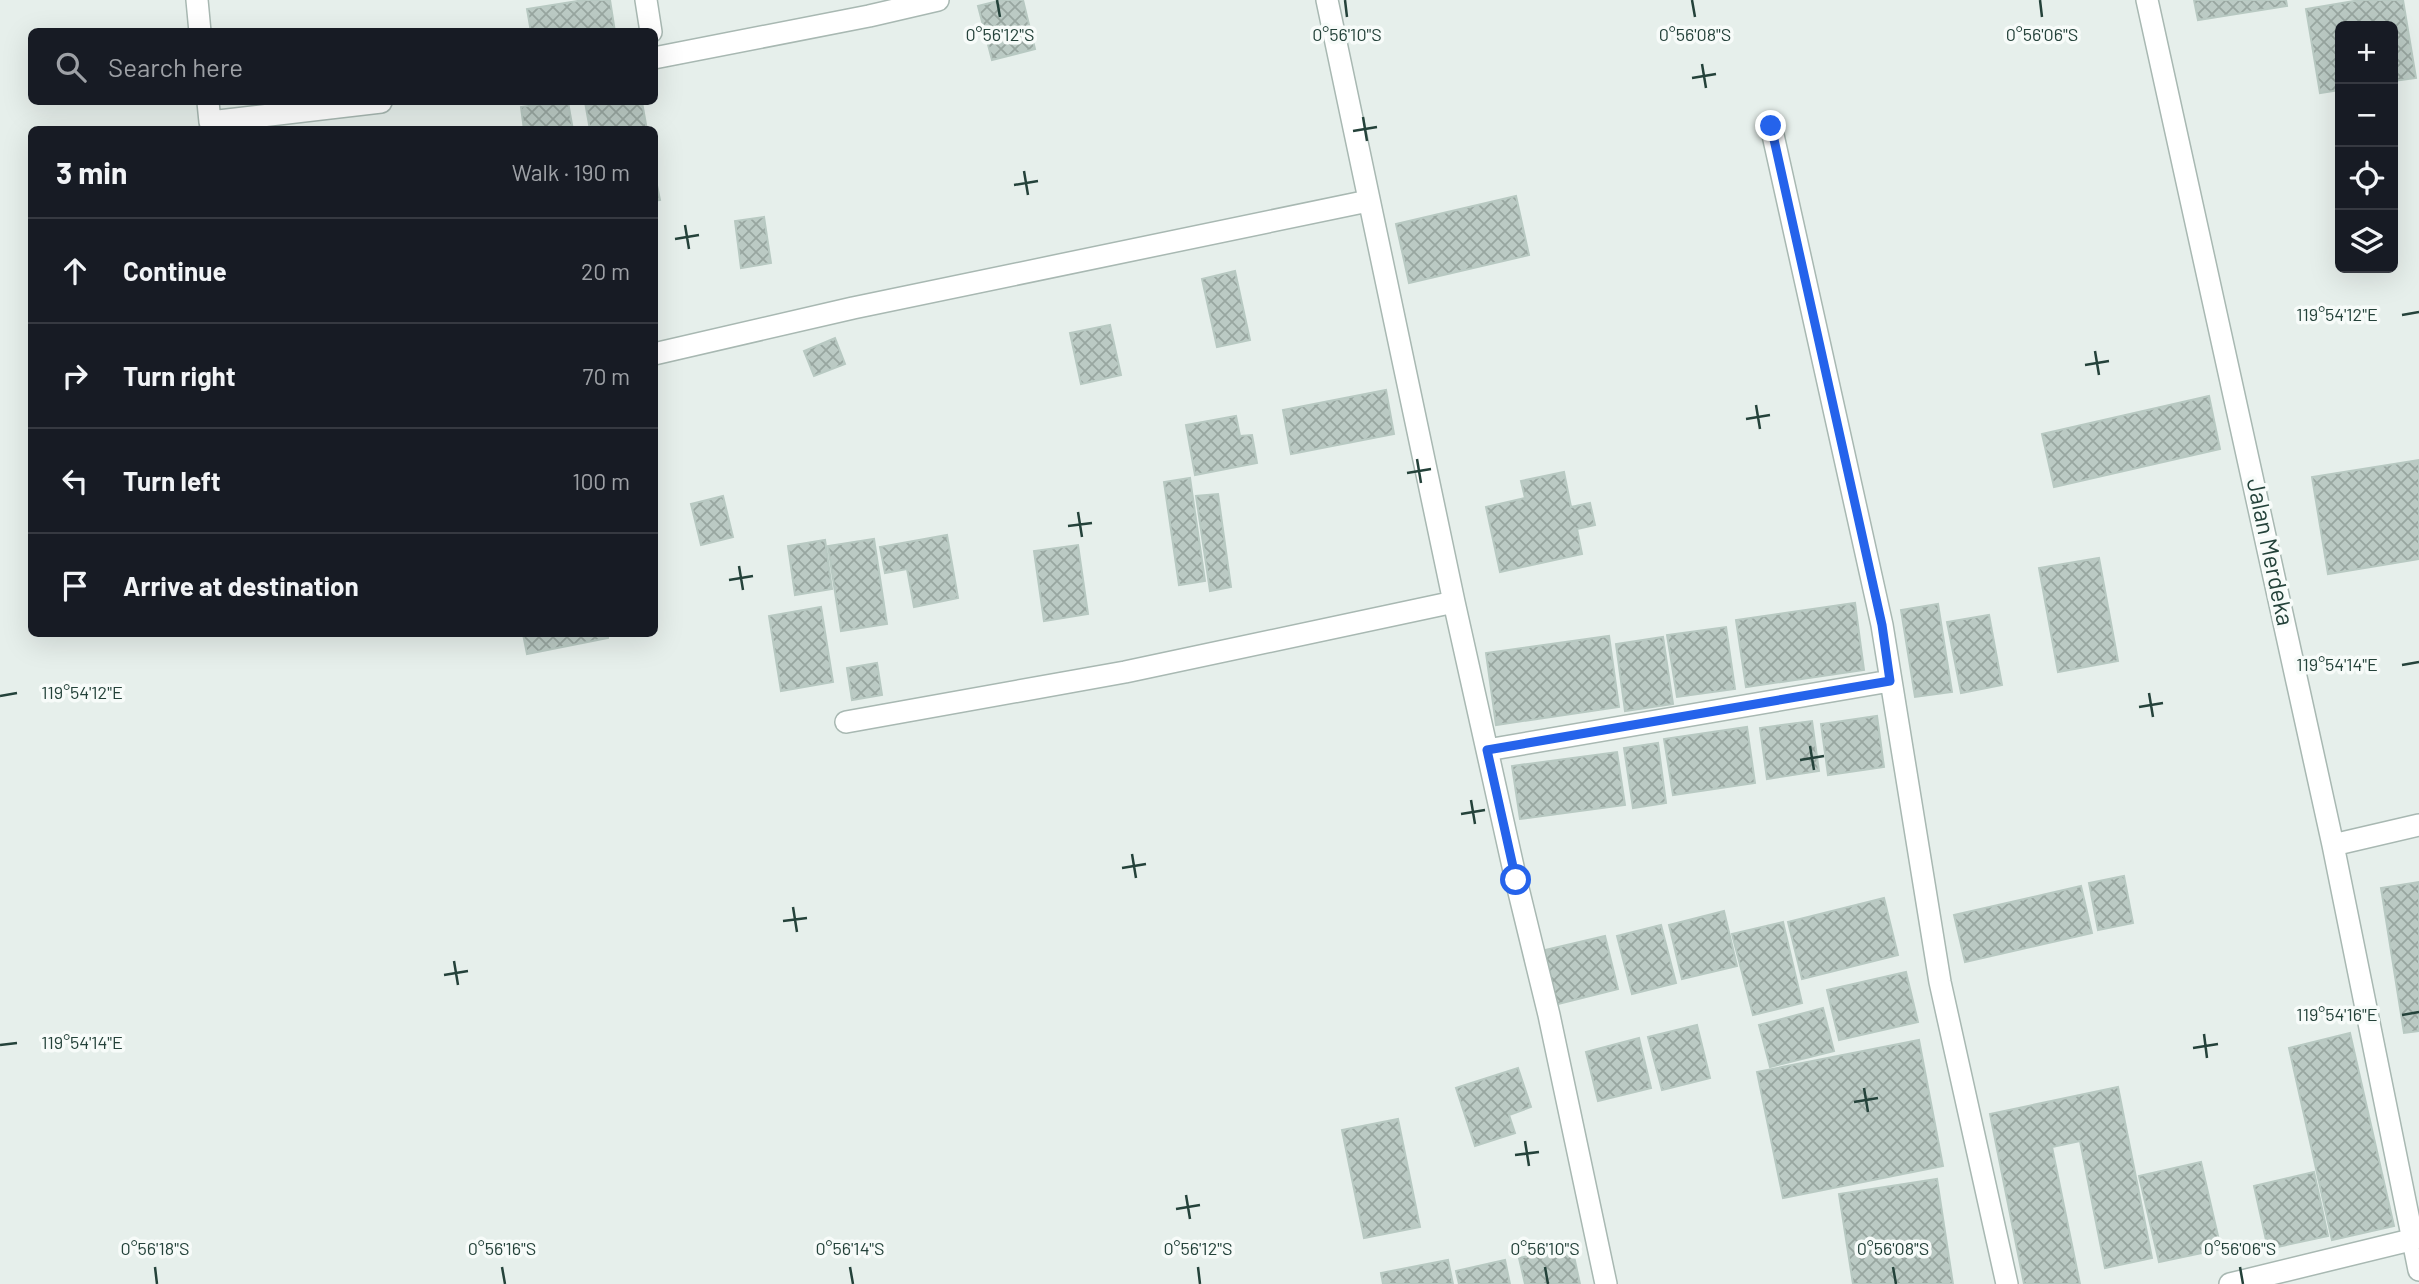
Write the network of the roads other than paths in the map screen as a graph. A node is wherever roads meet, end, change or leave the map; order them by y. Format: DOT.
graph roads {
  1 [pos="197,0"];
  2 [pos="646,0"];
  3 [pos="938,0"];
  4 [pos="1327,0"];
  5 [pos="2147,0"];
  6 [pos="200,28"];
  7 [pos="650,28"];
  8 [pos="658,56"];
  9 [pos="329,105"];
  10 [pos="209,112"];
  11 [pos="1771,126"];
  12 [pos="1368,201"];
  13 [pos="658,353"];
  14 [pos="1454,602"];
  15 [pos="1890,681"];
  16 [pos="846,722"];
  17 [pos="1487,750"];
  18 [pos="2419,825"];
  19 [pos="2333,845"];
  20 [pos="2416,1238"];
  21 [pos="2419,1270"];
  22 [pos="1606,1284"];
  23 [pos="2007,1284"];
  24 [pos="2230,1284"];
  1 -- 6 [label="street"];
  2 -- 7 [label="street"];
  3 -- 8 [label="street"];
  4 -- 12 [label="street"];
  5 -- 19 [label="street, Jalan Merdeka"];
  9 -- 10 [label="street"];
  11 -- 15 [label="street"];
  12 -- 13 [label="street"];
  12 -- 14 [label="street"];
  14 -- 16 [label="street"];
  14 -- 17 [label="street"];
  15 -- 17 [label="street"];
  15 -- 23 [label="street"];
  17 -- 22 [label="street"];
  18 -- 19 [label="street"];
  19 -- 20 [label="street, Jalan Merdeka"];
  20 -- 21 [label="street, Jalan Merdeka"];
  20 -- 24 [label="street"];
}
